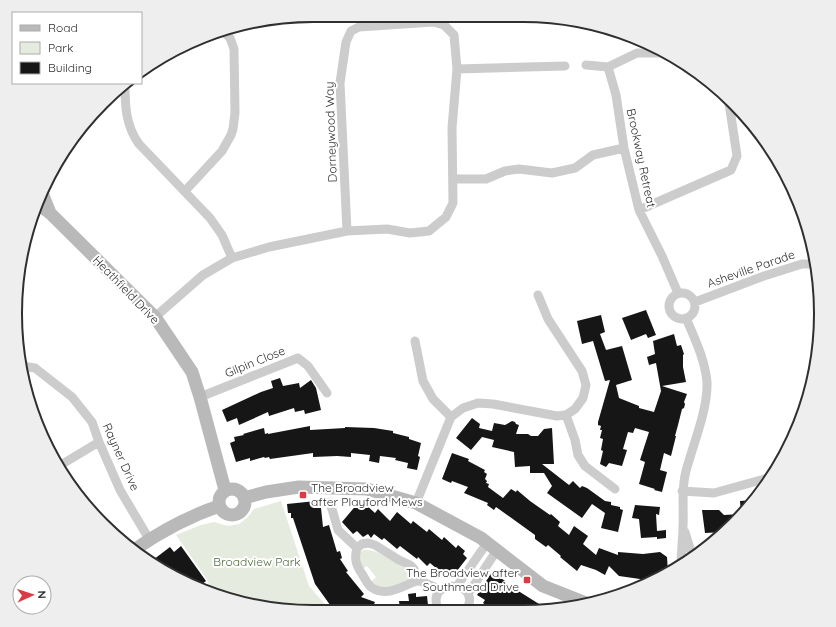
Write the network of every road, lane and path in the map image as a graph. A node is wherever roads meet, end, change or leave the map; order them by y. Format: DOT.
graph roads {
  1 [pos="227,35"];
  2 [pos="653,53"];
  3 [pos="586,65"];
  4 [pos="565,66"];
  5 [pos="608,68"];
  6 [pos="457,69"];
  7 [pos="125,91"];
  8 [pos="730,108"];
  9 [pos="624,148"];
  10 [pos="453,179"];
  11 [pos="185,191"];
  12 [pos="45,200"];
  13 [pos="42,207"];
  14 [pos="639,210"];
  15 [pos="50,213"];
  16 [pos="347,231"];
  17 [pos="232,258"];
  18 [pos="810,264"];
  19 [pos="678,293"];
  20 [pos="538,295"];
  21 [pos="695,302"];
  22 [pos="155,318"];
  23 [pos="686,318"];
  24 [pos="415,341"];
  25 [pos="27,367"];
  26 [pos="327,393"];
  27 [pos="200,397"];
  28 [pos="566,415"];
  29 [pos="451,417"];
  30 [pos="99,442"];
  31 [pos="64,463"];
  32 [pos="762,480"];
  33 [pos="616,489"];
  34 [pos="225,490"];
  35 [pos="682,491"];
  36 [pos="244,498"];
  37 [pos="330,502"];
  38 [pos="416,503"];
  39 [pos="219,506"];
  40 [pos="683,525"];
  41 [pos="149,540"];
  42 [pos="139,547"];
  43 [pos="492,547"];
  44 [pos="357,548"];
  45 [pos="691,551"];
  46 [pos="681,558"];
  47 [pos="418,580"];
  48 [pos="457,586"];
  49 [pos="441,590"];
  50 [pos="468,594"];
  51 [pos="577,599"];
  52 [pos="437,605"];
  53 [pos="468,605"];
  1 -- 11 [label="street"];
  2 -- 5 [label="street"];
  3 -- 5 [label="street"];
  4 -- 6 [label="street"];
  5 -- 9 [label="street, Brookway Retreat"];
  6 -- 10 [label="street, Dorneywood Way"];
  6 -- 16 [label="street, Dorneywood Way"];
  7 -- 11 [label="street"];
  8 -- 14 [label="street"];
  9 -- 10 [label="street"];
  9 -- 14 [label="street, Brookway Retreat"];
  10 -- 16 [label="street, Dorneywood Way"];
  11 -- 17 [label="street"];
  12 -- 15 [label="street, Heathfield Drive"];
  13 -- 15 [label="street, Heathfield Drive"];
  14 -- 19 [label="street, Brookway Retreat"];
  15 -- 22 [label="street, Heathfield Drive"];
  16 -- 17 [label="street, Dorneywood Way"];
  17 -- 22 [label="street, Dorneywood Way"];
  18 -- 21 [label="street, Asheville Parade"];
  19 -- 21 [label="street"];
  19 -- 23 [label="street"];
  20 -- 28 [label="street"];
  21 -- 23 [label="street"];
  22 -- 27 [label="street, Heathfield Drive"];
  23 -- 35 [label="street"];
  24 -- 29 [label="street"];
  25 -- 30 [label="street, Rayner Drive"];
  26 -- 27 [label="street, Gilpin Close"];
  27 -- 34 [label="street, Heathfield Drive"];
  28 -- 29 [label="street"];
  28 -- 33 [label="street"];
  29 -- 38 [label="street"];
  30 -- 31 [label="street"];
  30 -- 41 [label="street, Rayner Drive"];
  32 -- 35 [label="street"];
  34 -- 36 [label="street"];
  34 -- 39 [label="street"];
  35 -- 40 [label="street"];
  36 -- 38 [label="street"];
  36 -- 39 [label="street"];
  37 -- 44 [label="street"];
  38 -- 43 [label="street"];
  39 -- 41 [label="street"];
  40 -- 45 [label="street"];
  40 -- 46 [label="street"];
  41 -- 42 [label="street"];
  43 -- 48 [label="street"];
  43 -- 50 [label="street"];
  43 -- 51 [label="street"];
  44 -- 47 [label="street"];
  44 -- 47 [label="street"];
  47 -- 49 [label="street"];
  48 -- 49 [label="street"];
  48 -- 50 [label="street"];
  49 -- 52 [label="street"];
  50 -- 53 [label="street"];
}
